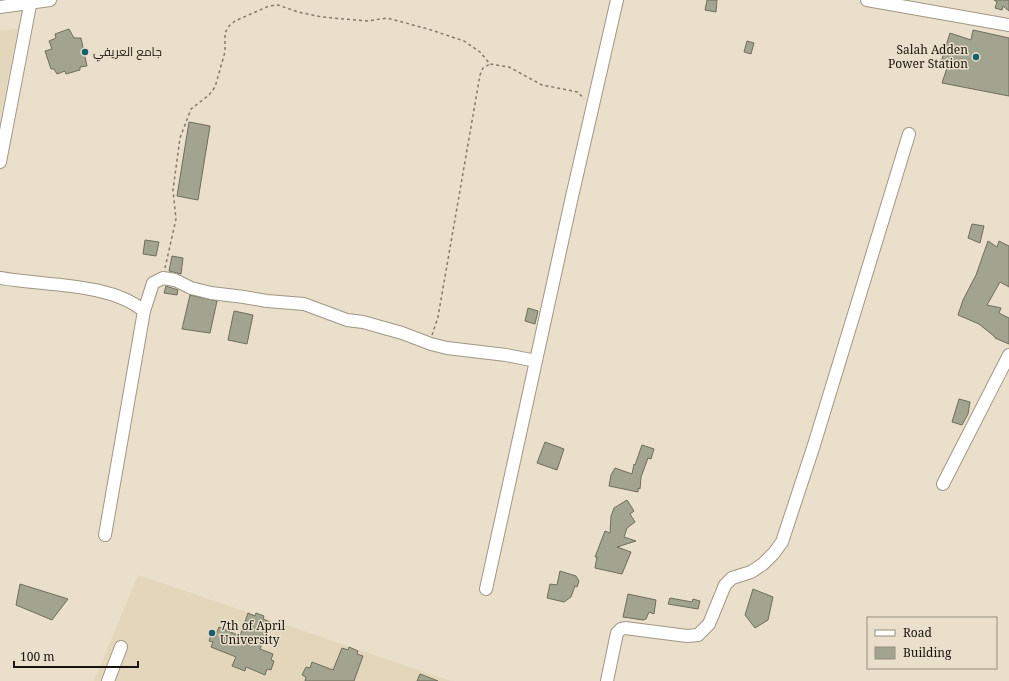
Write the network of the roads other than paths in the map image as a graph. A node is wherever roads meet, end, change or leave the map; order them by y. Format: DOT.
graph roads {
  1 [pos="50,0"];
  2 [pos="617,0"];
  3 [pos="867,0"];
  4 [pos="908,0"];
  5 [pos="31,1"];
  6 [pos="0,6"];
  7 [pos="1009,18"];
  8 [pos="1009,25"];
  9 [pos="909,134"];
  10 [pos="0,162"];
  11 [pos="0,278"];
  12 [pos="144,311"];
  13 [pos="1009,355"];
  14 [pos="536,361"];
  15 [pos="943,484"];
  16 [pos="105,535"];
  17 [pos="486,589"];
  18 [pos="122,647"];
  19 [pos="108,681"];
  20 [pos="607,681"];
  1 -- 5 [label="street"];
  2 -- 14 [label="street"];
  3 -- 8 [label="street"];
  4 -- 7 [label="street"];
  5 -- 6 [label="street"];
  5 -- 10 [label="street"];
  9 -- 20 [label="street"];
  11 -- 12 [label="street"];
  12 -- 14 [label="street"];
  12 -- 16 [label="street"];
  13 -- 15 [label="street"];
  14 -- 17 [label="street"];
  18 -- 19 [label="street"];
}
